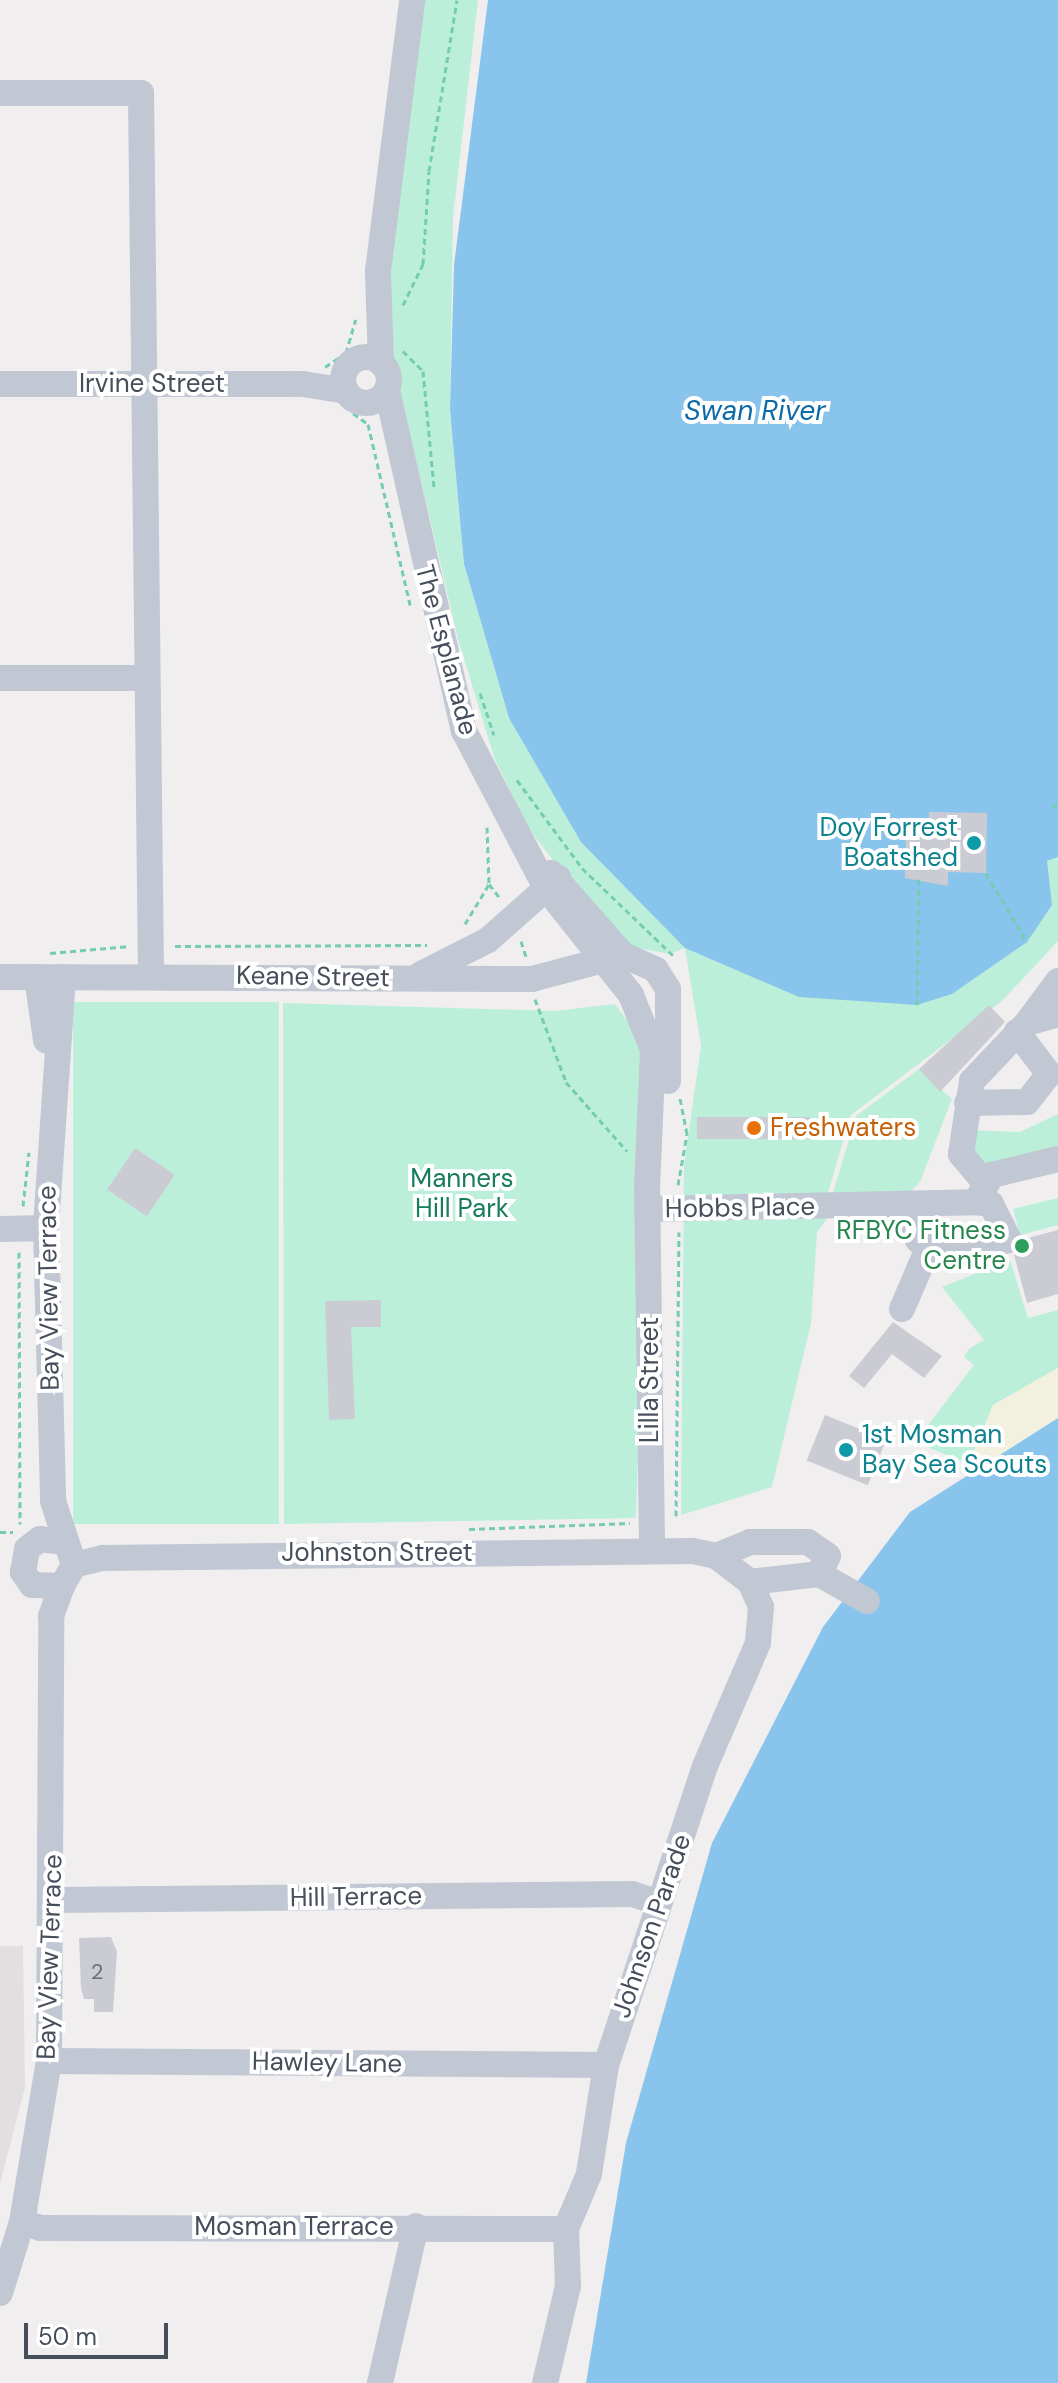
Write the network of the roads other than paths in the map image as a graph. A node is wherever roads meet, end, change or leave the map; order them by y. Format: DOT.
graph roads {
  1 [pos="412,0"];
  2 [pos="0,93"];
  3 [pos="375,360"];
  4 [pos="0,384"];
  5 [pos="143,384"];
  6 [pos="362,389"];
  7 [pos="0,678"];
  8 [pos="146,678"];
  9 [pos="552,883"];
  10 [pos="612,960"];
  11 [pos="46,969"];
  12 [pos="151,975"];
  13 [pos="0,977"];
  14 [pos="407,979"];
  15 [pos="1058,981"];
  16 [pos="1058,1014"];
  17 [pos="1022,1027"];
  18 [pos="967,1103"];
  19 [pos="1058,1159"];
  20 [pos="981,1193"];
  21 [pos="898,1204"];
  22 [pos="650,1209"];
  23 [pos="46,1228"];
  24 [pos="6,1237"];
  25 [pos="929,1246"];
  26 [pos="902,1309"];
  27 [pos="652,1551"];
  28 [pos="35,1555"];
  29 [pos="716,1556"];
  30 [pos="819,1574"];
  31 [pos="750,1582"];
  32 [pos="867,1601"];
  33 [pos="54,1900"];
  34 [pos="656,1902"];
  35 [pos="49,2061"];
  36 [pos="606,2065"];
  37 [pos="22,2222"];
  38 [pos="416,2226"];
  39 [pos="566,2229"];
  40 [pos="0,2293"];
  41 [pos="380,2383"];
  42 [pos="545,2383"];
  1 -- 3 [label="street"];
  2 -- 5 [label="street"];
  3 -- 6 [label="street"];
  3 -- 6 [label="street, The Esplanade"];
  4 -- 5 [label="street, Irvine Street"];
  5 -- 6 [label="street, Irvine Street"];
  5 -- 8 [label="street"];
  6 -- 9 [label="street, The Esplanade"];
  7 -- 8 [label="street"];
  8 -- 12 [label="street"];
  9 -- 10 [label="street, The Esplanade"];
  9 -- 14 [label="street"];
  10 -- 14 [label="street, Keane Street"];
  10 -- 22 [label="street, Lilla Street"];
  10 -- 22 [label="street, Lilla Street"];
  11 -- 12 [label="street, Keane Street"];
  11 -- 13 [label="street, Keane Street"];
  11 -- 23 [label="street, Bay View Terrace"];
  12 -- 14 [label="street, Keane Street"];
  15 -- 17 [label="street"];
  16 -- 17 [label="street"];
  17 -- 18 [label="street"];
  17 -- 18 [label="street"];
  18 -- 20 [label="street"];
  19 -- 20 [label="street"];
  20 -- 21 [label="street, Hobbs Place"];
  20 -- 25 [label="street"];
  21 -- 22 [label="street, Hobbs Place"];
  21 -- 25 [label="street"];
  22 -- 27 [label="street, Lilla Street"];
  23 -- 24 [label="street"];
  23 -- 28 [label="street, Bay View Terrace"];
  25 -- 26 [label="street"];
  27 -- 28 [label="street, Johnston Street"];
  27 -- 29 [label="street"];
  28 -- 33 [label="street, Bay View Terrace"];
  29 -- 30 [label="street"];
  29 -- 31 [label="street"];
  30 -- 31 [label="street"];
  30 -- 32 [label="street"];
  31 -- 34 [label="street, Johnson Parade"];
  33 -- 34 [label="street, Hill Terrace"];
  33 -- 35 [label="street, Bay View Terrace"];
  34 -- 36 [label="street, Johnson Parade"];
  35 -- 36 [label="street, Hawley Lane"];
  35 -- 37 [label="street, Bay View Terrace"];
  36 -- 39 [label="street, Johnson Parade"];
  37 -- 38 [label="street, Mosman Terrace"];
  37 -- 40 [label="street, Bay View Terrace"];
  38 -- 39 [label="street, Mosman Terrace"];
  38 -- 41 [label="street"];
  39 -- 42 [label="street, Johnson Parade"];
}
